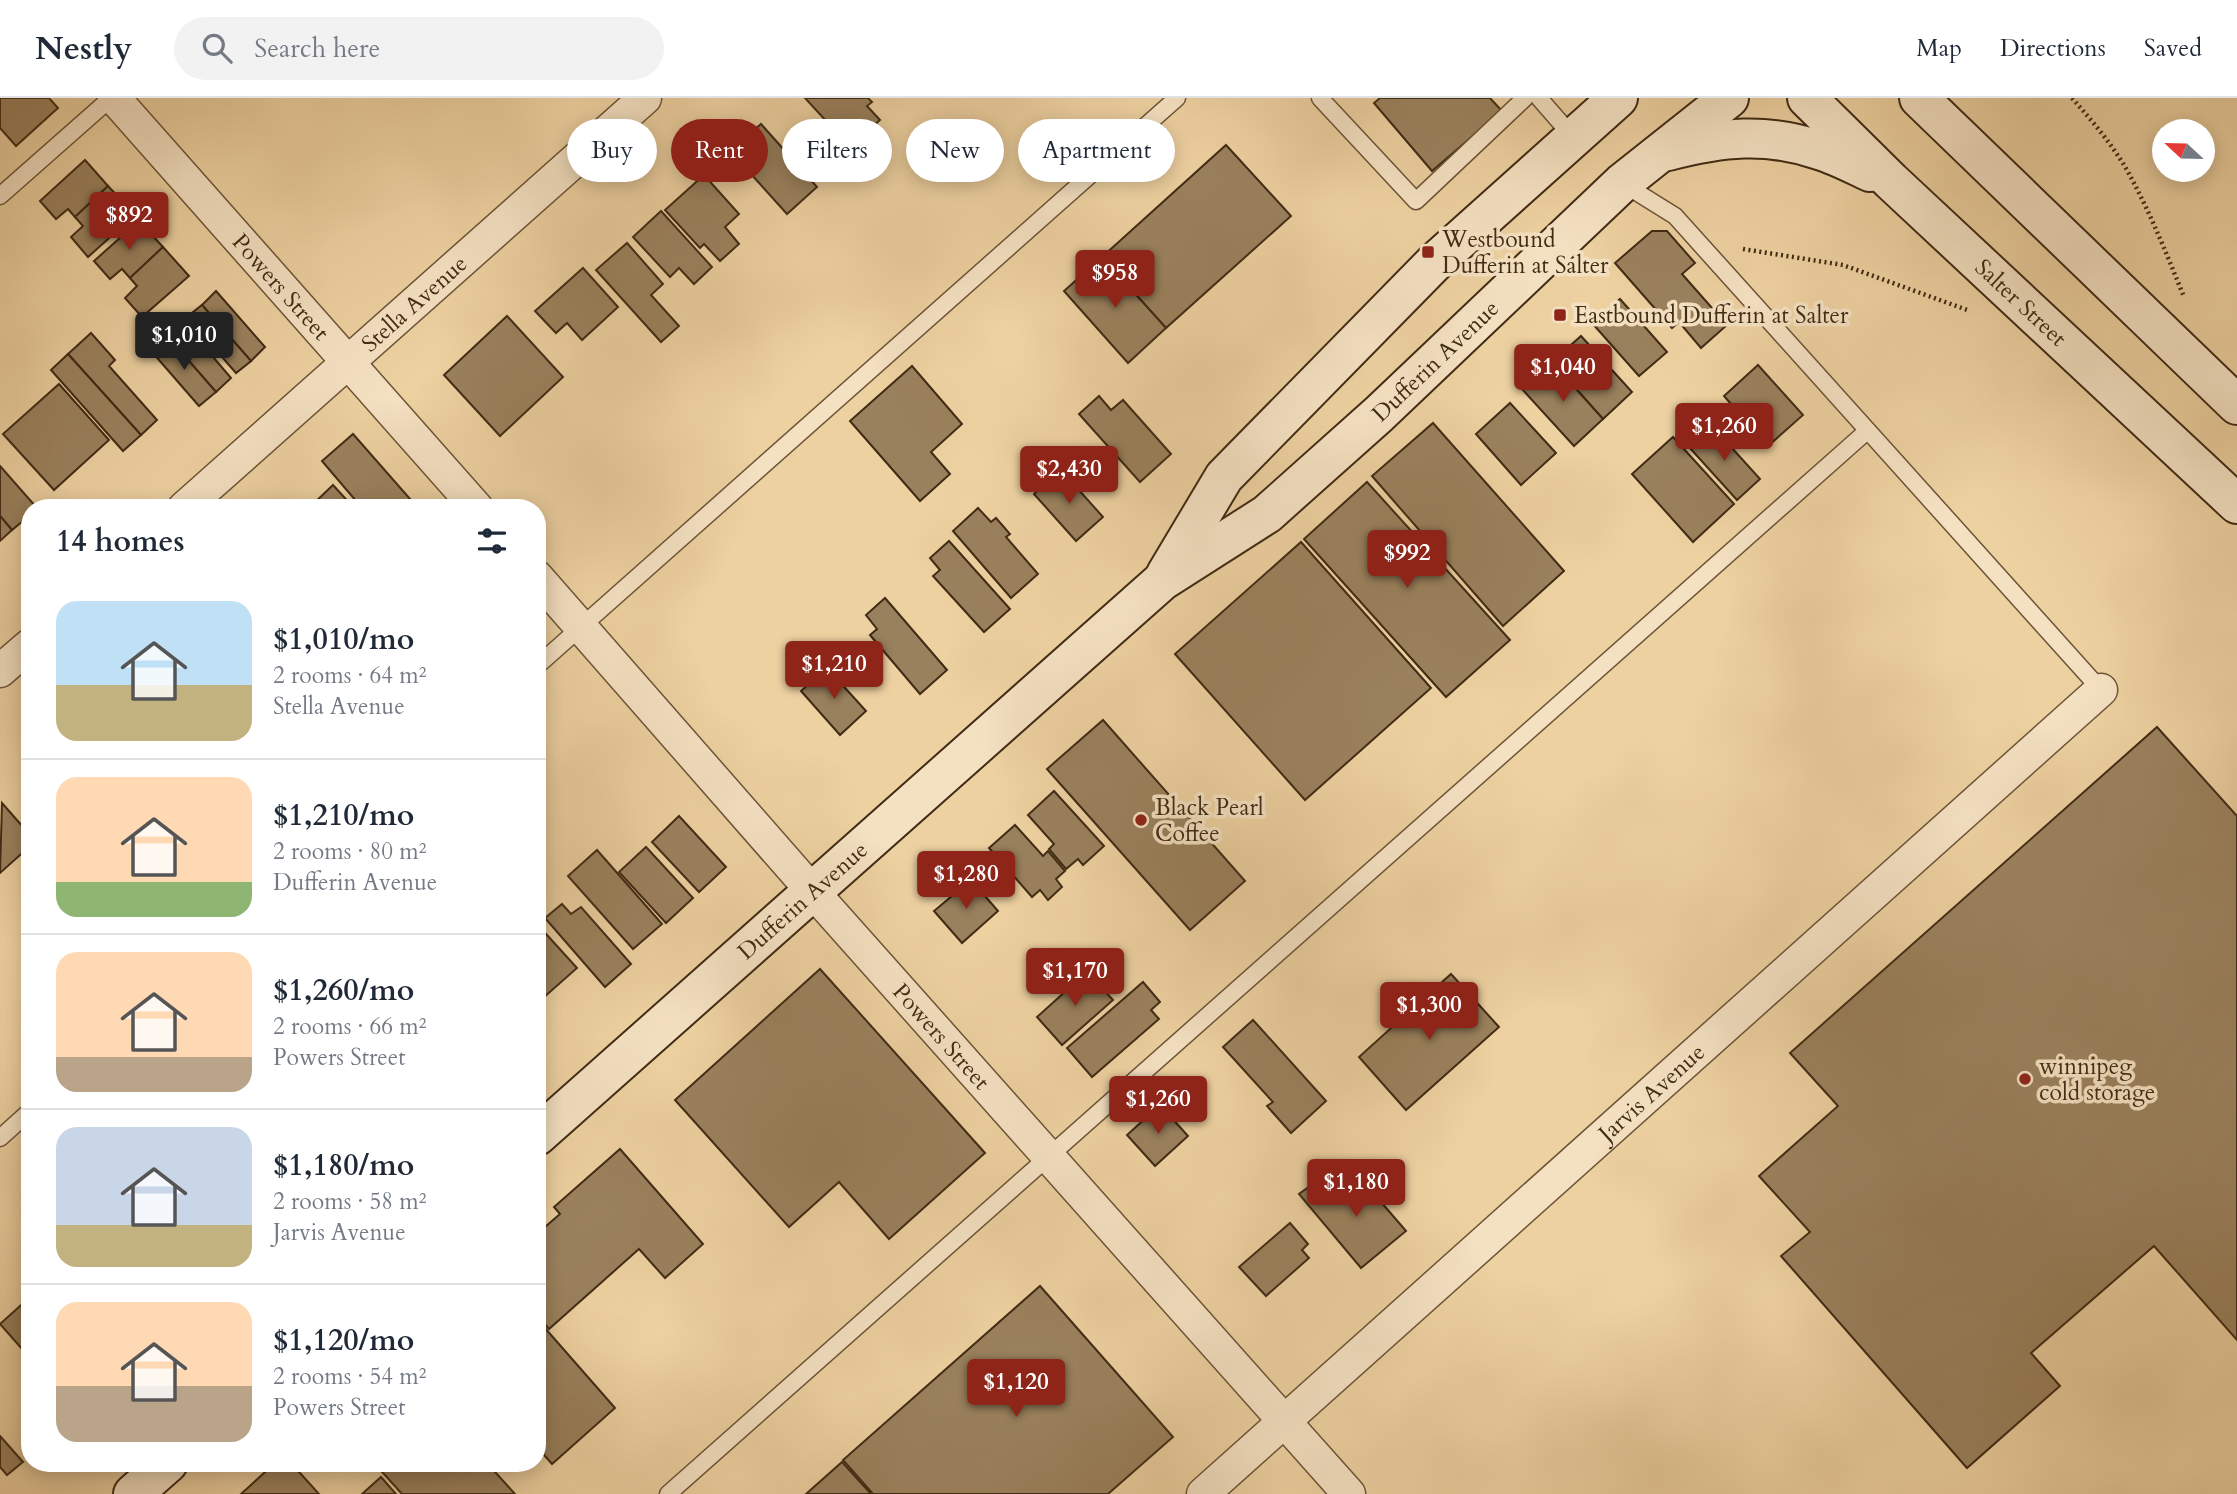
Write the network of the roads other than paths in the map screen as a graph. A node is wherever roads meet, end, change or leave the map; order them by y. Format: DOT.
graph roads {
  1 [pos="112,98"];
  2 [pos="645,98"];
  3 [pos="1177,98"];
  4 [pos="1320,98"];
  5 [pos="1525,98"];
  6 [pos="1539,98"];
  7 [pos="1618,98"];
  8 [pos="1729,98"];
  9 [pos="1807,98"];
  10 [pos="1930,104"];
  11 [pos="1573,137"];
  12 [pos="1659,154"];
  13 [pos="1891,181"];
  14 [pos="1622,183"];
  15 [pos="0,196"];
  16 [pos="349,361"];
  17 [pos="2237,405"];
  18 [pos="1867,431"];
  19 [pos="194,499"];
  20 [pos="469,499"];
  21 [pos="2237,504"];
  22 [pos="1162,581"];
  23 [pos="546,587"];
  24 [pos="582,627"];
  25 [pos="21,653"];
  26 [pos="546,658"];
  27 [pos="0,671"];
  28 [pos="2101,690"];
  29 [pos="813,892"];
  30 [pos="21,1119"];
  31 [pos="546,1128"];
  32 [pos="0,1138"];
  33 [pos="1049,1156"];
  34 [pos="1285,1421"];
  35 [pos="158,1472"];
  36 [pos="133,1494"];
  37 [pos="668,1494"];
  38 [pos="1203,1494"];
  39 [pos="1349,1494"];
  1 -- 15 [label="lane"];
  1 -- 16 [label="street, Powers Street"];
  2 -- 16 [label="street, Stella Avenue"];
  3 -- 24 [label="lane"];
  4 -- 5 [label="lane"];
  6 -- 11 [label="lane"];
  7 -- 11 [label="main road, Dufferin Avenue"];
  8 -- 12 [label="main road, Dufferin Avenue"];
  9 -- 13 [label="main road, Salter Street"];
  10 -- 17 [label="main road"];
  11 -- 22 [label="main road, Dufferin Avenue"];
  12 -- 13 [label="main road"];
  12 -- 14 [label="main road, Dufferin Avenue"];
  13 -- 21 [label="main road, Salter Street"];
  14 -- 18 [label="lane"];
  14 -- 22 [label="main road, Dufferin Avenue"];
  16 -- 19 [label="street, Stella Avenue"];
  16 -- 20 [label="street, Powers Street"];
  18 -- 28 [label="lane"];
  18 -- 33 [label="lane"];
  22 -- 29 [label="main road, Dufferin Avenue"];
  23 -- 24 [label="street, Powers Street"];
  24 -- 26 [label="lane"];
  24 -- 29 [label="street, Powers Street"];
  25 -- 27 [label="street"];
  28 -- 34 [label="street, Jarvis Avenue"];
  29 -- 31 [label="main road, Dufferin Avenue"];
  29 -- 33 [label="street, Powers Street"];
  30 -- 32 [label="lane"];
  33 -- 34 [label="street, Powers Street"];
  33 -- 37 [label="lane"];
  34 -- 38 [label="street, Jarvis Avenue"];
  34 -- 39 [label="street, Powers Street"];
  35 -- 36 [label="main road"];
}
